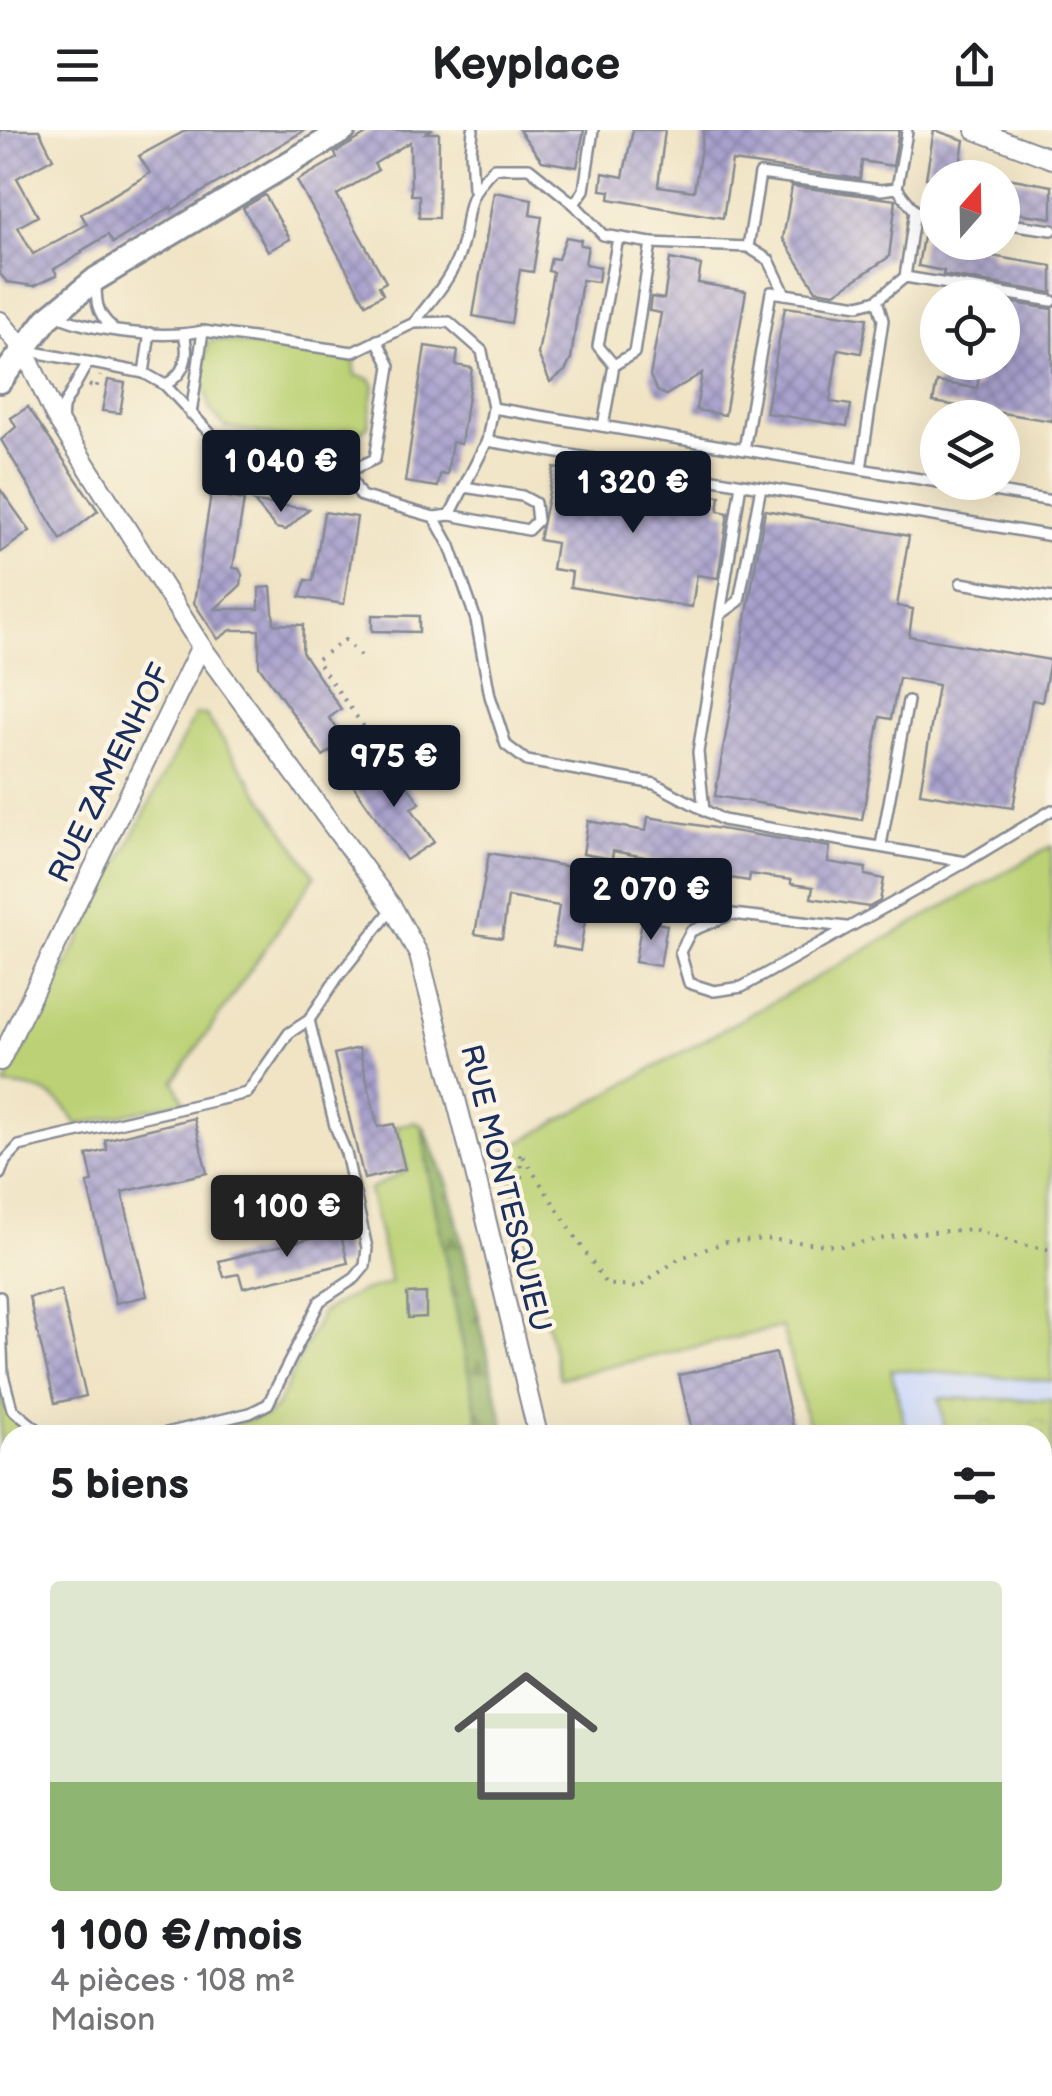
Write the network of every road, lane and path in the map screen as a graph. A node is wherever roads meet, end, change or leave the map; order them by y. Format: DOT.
graph roads {
  1 [pos="344,130"];
  2 [pos="473,130"];
  3 [pos="593,130"];
  4 [pos="975,130"];
  5 [pos="907,132"];
  6 [pos="1052,159"];
  7 [pos="473,188"];
  8 [pos="897,188"];
  9 [pos="574,204"];
  10 [pos="914,210"];
  11 [pos="920,211"];
  12 [pos="1020,226"];
  13 [pos="1052,230"];
  14 [pos="618,238"];
  15 [pos="651,243"];
  16 [pos="748,247"];
  17 [pos="905,277"];
  18 [pos="96,279"];
  19 [pos="786,294"];
  20 [pos="877,300"];
  21 [pos="1052,301"];
  22 [pos="53,314"];
  23 [pos="0,321"];
  24 [pos="414,323"];
  25 [pos="112,328"];
  26 [pos="202,331"];
  27 [pos="150,333"];
  28 [pos="184,334"];
  29 [pos="377,340"];
  30 [pos="24,350"];
  31 [pos="88,362"];
  32 [pos="614,365"];
  33 [pos="144,373"];
  34 [pos="0,381"];
  35 [pos="165,385"];
  36 [pos="493,408"];
  37 [pos="191,414"];
  38 [pos="58,422"];
  39 [pos="604,426"];
  40 [pos="487,442"];
  41 [pos="744,450"];
  42 [pos="861,469"];
  43 [pos="347,472"];
  44 [pos="920,479"];
  45 [pos="741,484"];
  46 [pos="464,487"];
  47 [pos="761,488"];
  48 [pos="1020,496"];
  49 [pos="1052,501"];
  50 [pos="450,515"];
  51 [pos="434,518"];
  52 [pos="1052,536"];
  53 [pos="961,583"];
  54 [pos="1052,598"];
  55 [pos="721,614"];
  56 [pos="201,646"];
  57 [pos="360,656"];
  58 [pos="908,701"];
  59 [pos="374,740"];
  60 [pos="1052,810"];
  61 [pos="704,811"];
  62 [pos="882,845"];
  63 [pos="966,862"];
  64 [pos="393,908"];
  65 [pos="846,928"];
  66 [pos="310,1020"];
  67 [pos="0,1061"];
  68 [pos="470,1151"];
  69 [pos="0,1174"];
  70 [pos="1052,1250"];
  71 [pos="0,1297"];
  72 [pos="32,1425"];
  73 [pos="200,1425"];
  74 [pos="536,1425"];
  1 -- 18 [label="street"];
  2 -- 7 [label="lane"];
  3 -- 9 [label="lane"];
  4 -- 6 [label="street"];
  5 -- 8 [label="lane"];
  7 -- 9 [label="lane"];
  7 -- 24 [label="lane"];
  8 -- 10 [label="lane"];
  8 -- 16 [label="lane"];
  9 -- 14 [label="lane"];
  10 -- 11 [label="lane"];
  10 -- 17 [label="lane"];
  12 -- 13 [label="lane"];
  14 -- 15 [label="lane"];
  14 -- 32 [label="lane"];
  15 -- 16 [label="lane"];
  15 -- 32 [label="lane"];
  16 -- 19 [label="lane"];
  17 -- 20 [label="lane"];
  17 -- 21 [label="lane"];
  18 -- 22 [label="street"];
  18 -- 25 [label="lane"];
  19 -- 20 [label="lane"];
  19 -- 41 [label="lane"];
  20 -- 42 [label="lane"];
  22 -- 25 [label="lane"];
  22 -- 30 [label="street"];
  23 -- 30 [label="street, RUE ZAMENHOF"];
  24 -- 29 [label="lane"];
  24 -- 36 [label="lane"];
  25 -- 27 [label="lane"];
  26 -- 28 [label="lane"];
  26 -- 29 [label="lane"];
  26 -- 37 [label="lane"];
  27 -- 28 [label="lane"];
  27 -- 33 [label="lane"];
  28 -- 35 [label="lane"];
  29 -- 43 [label="lane"];
  30 -- 31 [label="lane"];
  30 -- 34 [label="street"];
  30 -- 38 [label="street, RUE ZAMENHOF"];
  31 -- 33 [label="lane"];
  31 -- 38 [label="lane"];
  32 -- 39 [label="lane"];
  33 -- 35 [label="lane"];
  35 -- 37 [label="lane"];
  36 -- 39 [label="lane"];
  36 -- 40 [label="lane"];
  37 -- 43 [label="lane"];
  38 -- 56 [label="street, RUE ZAMENHOF"];
  39 -- 41 [label="lane"];
  40 -- 45 [label="lane"];
  40 -- 46 [label="lane"];
  41 -- 42 [label="lane"];
  42 -- 44 [label="lane"];
  43 -- 51 [label="lane"];
  45 -- 47 [label="lane"];
  45 -- 55 [label="lane"];
  46 -- 50 [label="lane"];
  46 -- 50 [label="lane"];
  47 -- 52 [label="lane"];
  47 -- 55 [label="lane"];
  48 -- 49 [label="lane"];
  50 -- 51 [label="lane"];
  51 -- 61 [label="lane"];
  53 -- 54 [label="lane"];
  55 -- 61 [label="lane"];
  56 -- 64 [label="street, RUE MONTESQUIEU"];
  56 -- 67 [label="street, RUE ZAMENHOF"];
  57 -- 59 [label="path"];
  58 -- 62 [label="lane"];
  60 -- 63 [label="lane"];
  61 -- 62 [label="lane"];
  62 -- 63 [label="lane"];
  63 -- 65 [label="lane"];
  64 -- 66 [label="lane"];
  64 -- 68 [label="street, RUE MONTESQUIEU"];
  65 -- 65 [label="lane"];
  66 -- 69 [label="lane"];
  66 -- 73 [label="lane"];
  68 -- 70 [label="path"];
  68 -- 74 [label="street, RUE MONTESQUIEU"];
  71 -- 72 [label="lane"];
}
